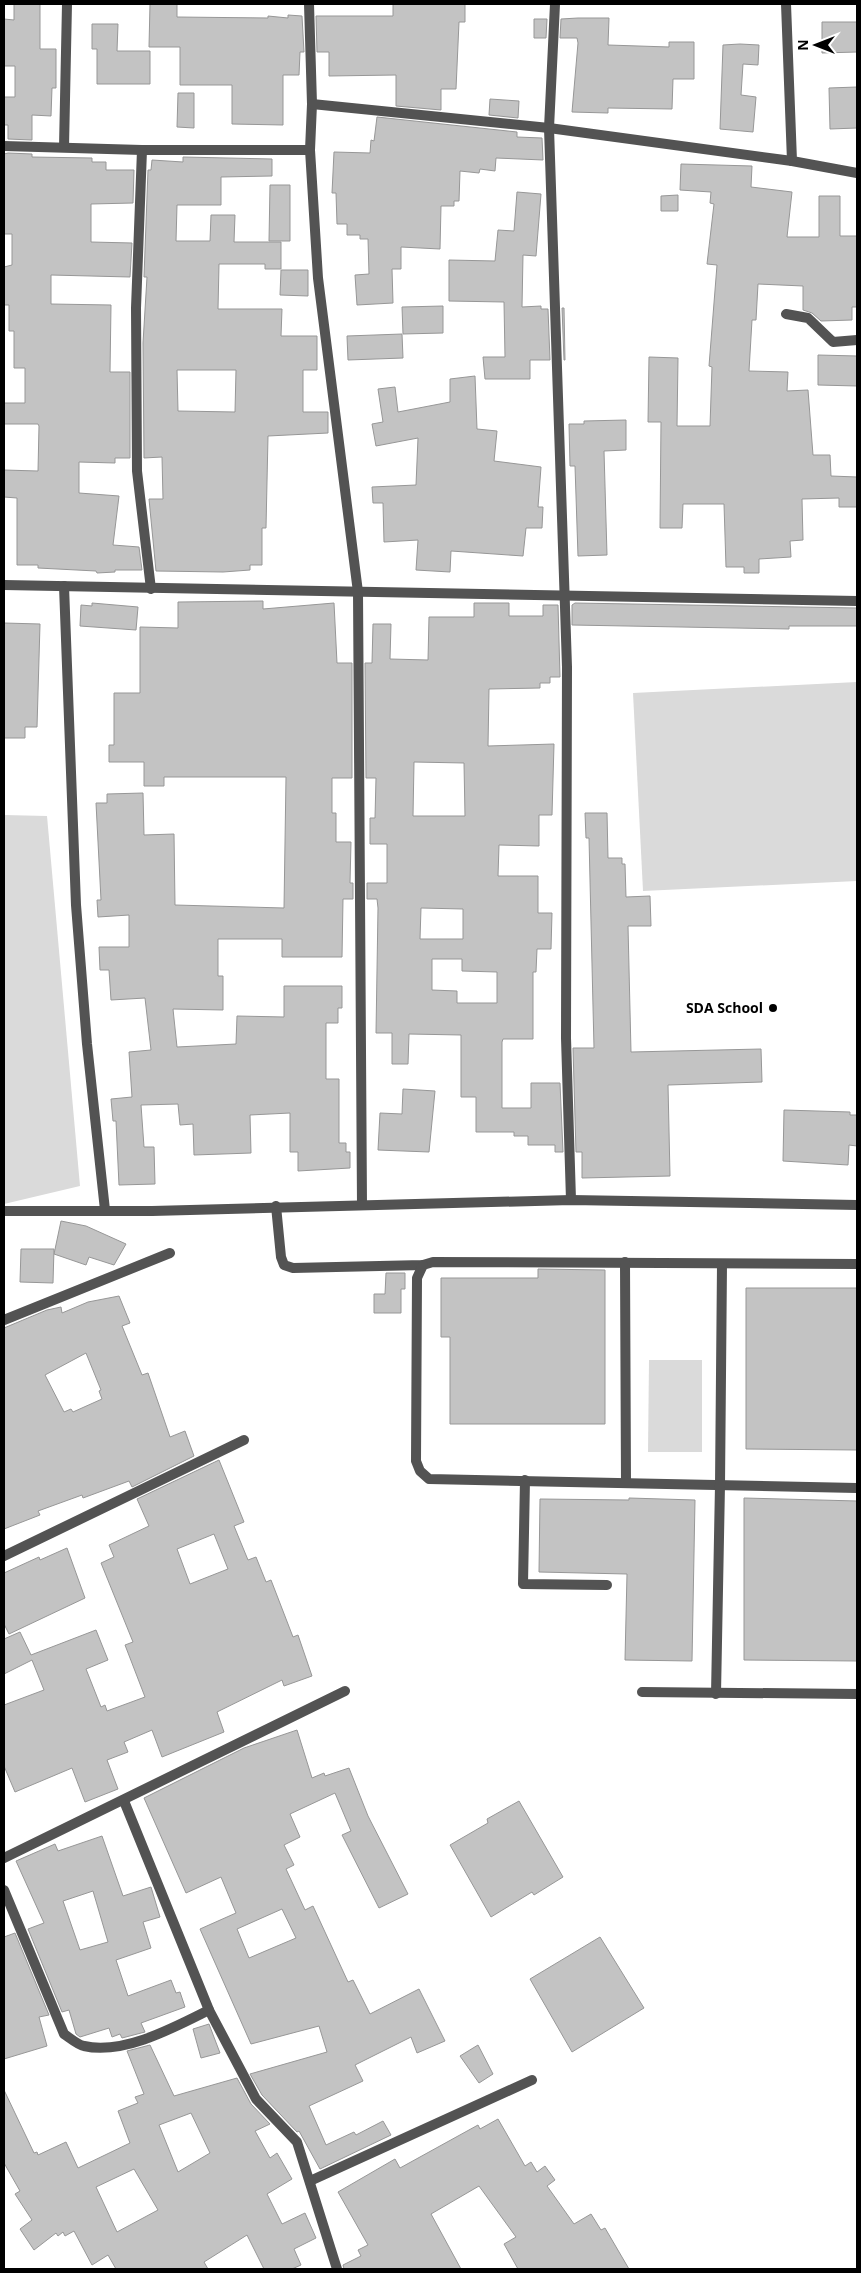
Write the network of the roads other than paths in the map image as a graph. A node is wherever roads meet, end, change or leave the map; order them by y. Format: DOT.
graph roads {
  1 [pos="67,4"];
  2 [pos="309,4"];
  3 [pos="555,4"];
  4 [pos="786,4"];
  5 [pos="312,104"];
  6 [pos="548,128"];
  7 [pos="4,146"];
  8 [pos="64,147"];
  9 [pos="142,150"];
  10 [pos="310,150"];
  11 [pos="792,161"];
  12 [pos="857,173"];
  13 [pos="786,314"];
  14 [pos="857,340"];
  15 [pos="4,585"];
  16 [pos="64,586"];
  17 [pos="152,589"];
  18 [pos="358,592"];
  19 [pos="564,596"];
  20 [pos="857,601"];
  21 [pos="572,1200"];
  22 [pos="362,1204"];
  23 [pos="857,1205"];
  24 [pos="276,1206"];
  25 [pos="4,1210"];
  26 [pos="105,1210"];
  27 [pos="170,1253"];
  28 [pos="625,1262"];
  29 [pos="722,1264"];
  30 [pos="857,1264"];
  31 [pos="422,1265"];
  32 [pos="4,1320"];
  33 [pos="244,1440"];
  34 [pos="525,1480"];
  35 [pos="626,1482"];
  36 [pos="720,1485"];
  37 [pos="857,1488"];
  38 [pos="4,1556"];
  39 [pos="607,1585"];
  40 [pos="345,1691"];
  41 [pos="642,1692"];
  42 [pos="716,1694"];
  43 [pos="857,1694"];
  44 [pos="124,1801"];
  45 [pos="4,1858"];
  46 [pos="4,1890"];
  47 [pos="209,2010"];
  48 [pos="532,2080"];
  49 [pos="310,2182"];
  50 [pos="338,2269"];
  1 -- 8 [label="street"];
  2 -- 5 [label="street"];
  3 -- 6 [label="street"];
  4 -- 11 [label="street"];
  5 -- 6 [label="street"];
  5 -- 10 [label="street"];
  6 -- 11 [label="street"];
  6 -- 19 [label="street"];
  7 -- 8 [label="street"];
  8 -- 9 [label="street"];
  9 -- 10 [label="street"];
  9 -- 17 [label="street"];
  10 -- 18 [label="street"];
  11 -- 12 [label="street"];
  13 -- 14 [label="street"];
  15 -- 16 [label="street"];
  16 -- 17 [label="street"];
  16 -- 26 [label="street"];
  17 -- 18 [label="street"];
  18 -- 19 [label="street"];
  18 -- 22 [label="street"];
  19 -- 20 [label="street"];
  19 -- 21 [label="street"];
  21 -- 22 [label="street"];
  21 -- 23 [label="street"];
  22 -- 24 [label="street"];
  24 -- 26 [label="street"];
  24 -- 31 [label="street"];
  25 -- 26 [label="street"];
  27 -- 32 [label="street"];
  28 -- 29 [label="street"];
  28 -- 31 [label="street"];
  28 -- 35 [label="street"];
  29 -- 30 [label="street"];
  29 -- 36 [label="street"];
  31 -- 34 [label="street"];
  33 -- 38 [label="street"];
  34 -- 35 [label="street"];
  34 -- 39 [label="street"];
  35 -- 36 [label="street"];
  36 -- 37 [label="street"];
  36 -- 42 [label="street"];
  40 -- 44 [label="street"];
  41 -- 42 [label="street"];
  42 -- 43 [label="street"];
  44 -- 45 [label="street"];
  44 -- 47 [label="street"];
  46 -- 47 [label="street"];
  47 -- 49 [label="street"];
  48 -- 49 [label="street"];
  49 -- 50 [label="street"];
}
